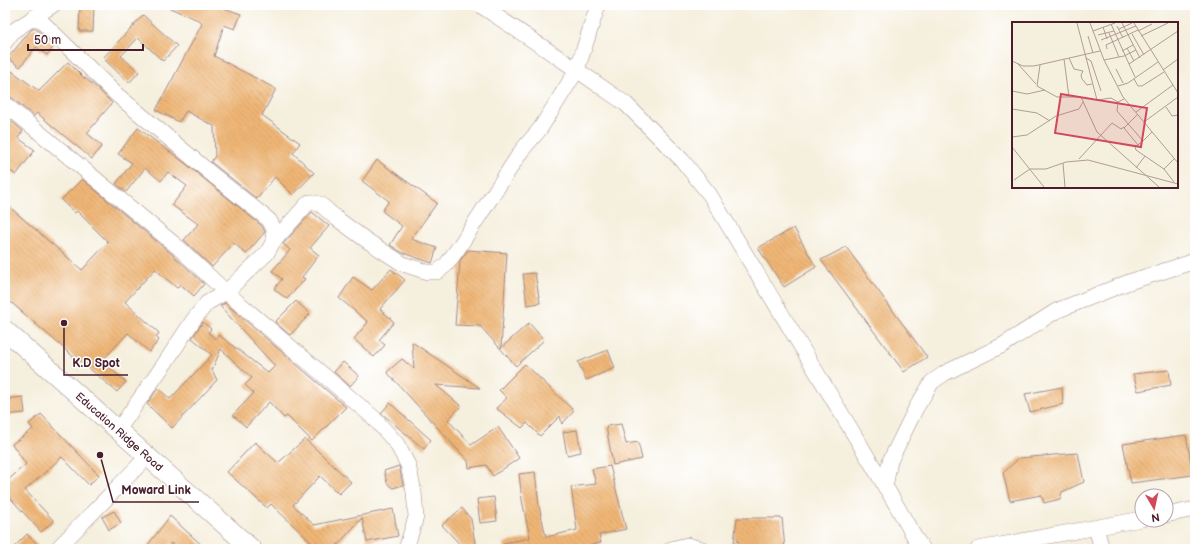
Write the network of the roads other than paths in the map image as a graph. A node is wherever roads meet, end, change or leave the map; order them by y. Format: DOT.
graph roads {
  1 [pos="53,5"];
  2 [pos="480,5"];
  3 [pos="598,5"];
  4 [pos="36,16"];
  5 [pos="5,42"];
  6 [pos="577,70"];
  7 [pos="5,104"];
  8 [pos="274,242"];
  9 [pos="1195,260"];
  10 [pos="226,292"];
  11 [pos="7,337"];
  12 [pos="118,430"];
  13 [pos="147,457"];
  14 [pos="885,487"];
  15 [pos="1195,509"];
  16 [pos="1174,513"];
  17 [pos="1134,521"];
  18 [pos="1096,528"];
  19 [pos="57,549"];
  20 [pos="252,549"];
  21 [pos="406,549"];
  22 [pos="671,549"];
  23 [pos="702,549"];
  24 [pos="923,549"];
  25 [pos="978,549"];
  26 [pos="1102,549"];
  1 -- 4 [label="street"];
  2 -- 6 [label="street"];
  3 -- 6 [label="street"];
  4 -- 5 [label="street"];
  4 -- 8 [label="street"];
  6 -- 8 [label="street"];
  6 -- 14 [label="street"];
  7 -- 10 [label="street"];
  8 -- 10 [label="street"];
  9 -- 14 [label="street"];
  10 -- 12 [label="street"];
  10 -- 21 [label="street"];
  11 -- 12 [label="main road, Education Ridge Road"];
  12 -- 13 [label="main road, Education Ridge Road"];
  13 -- 19 [label="street"];
  13 -- 20 [label="main road, Education Ridge Road"];
  14 -- 24 [label="street"];
  15 -- 16 [label="street"];
  17 -- 18 [label="street"];
  18 -- 25 [label="street"];
  18 -- 26 [label="street"];
  22 -- 23 [label="street"];
}
